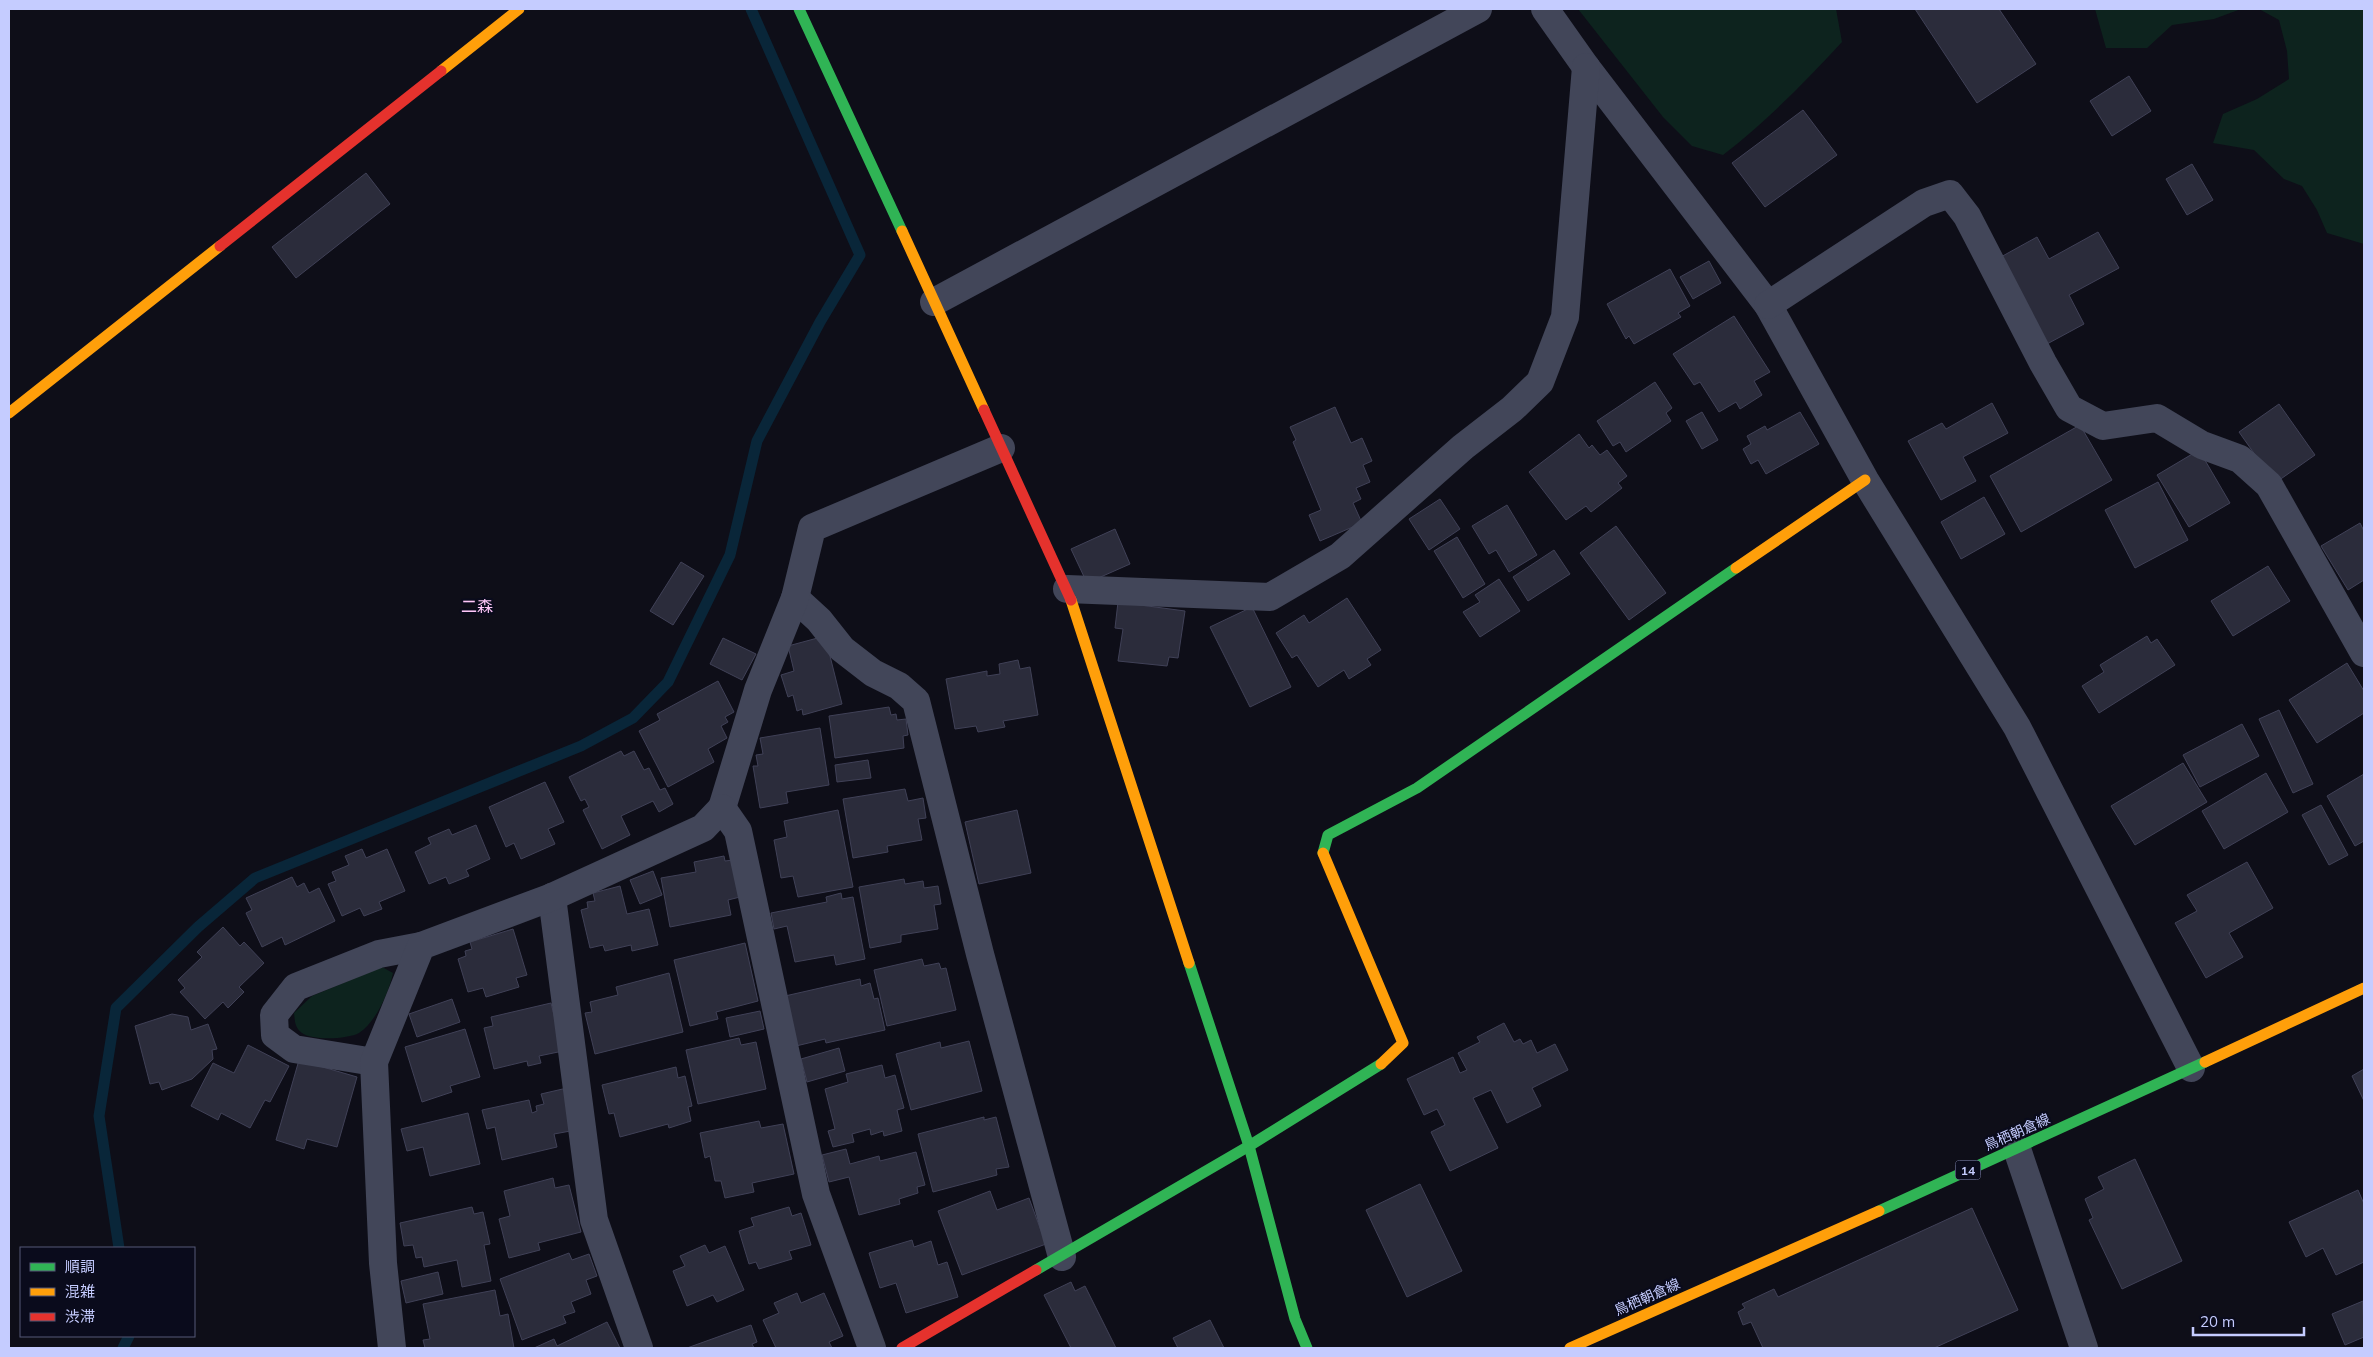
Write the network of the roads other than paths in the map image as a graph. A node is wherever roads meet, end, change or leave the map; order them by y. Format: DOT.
graph roads {
  1 [pos="519,9"];
  2 [pos="799,9"];
  3 [pos="1478,9"];
  4 [pos="1545,9"];
  5 [pos="1586,67"];
  6 [pos="934,302"];
  7 [pos="1768,305"];
  8 [pos="9,413"];
  9 [pos="1001,448"];
  10 [pos="1865,480"];
  11 [pos="1067,589"];
  12 [pos="795,598"];
  13 [pos="2364,653"];
  14 [pos="722,808"];
  15 [pos="552,897"];
  16 [pos="421,946"];
  17 [pos="2364,988"];
  18 [pos="374,1062"];
  19 [pos="2191,1068"];
  20 [pos="1249,1146"];
  21 [pos="2017,1149"];
  22 [pos="1062,1257"];
  23 [pos="386,1348"];
  24 [pos="640,1348"];
  25 [pos="872,1348"];
  26 [pos="902,1348"];
  27 [pos="1307,1348"];
  28 [pos="1570,1348"];
  29 [pos="2084,1348"];
  1 -- 8 [label="street"];
  2 -- 6 [label="street"];
  3 -- 6 [label="street"];
  4 -- 5 [label="street"];
  5 -- 7 [label="street"];
  5 -- 11 [label="street"];
  6 -- 9 [label="street"];
  7 -- 10 [label="street"];
  7 -- 13 [label="street"];
  9 -- 11 [label="street"];
  9 -- 12 [label="street"];
  10 -- 19 [label="street"];
  10 -- 20 [label="street"];
  11 -- 20 [label="street"];
  12 -- 14 [label="street"];
  12 -- 22 [label="street"];
  14 -- 15 [label="street"];
  14 -- 25 [label="street"];
  15 -- 16 [label="street"];
  15 -- 24 [label="street"];
  16 -- 18 [label="street"];
  16 -- 18 [label="street"];
  17 -- 19 [label="street, 鳥栖朝倉線 / 14"];
  18 -- 23 [label="street"];
  19 -- 21 [label="street, 鳥栖朝倉線 / 14"];
  20 -- 22 [label="street"];
  20 -- 27 [label="street"];
  21 -- 28 [label="street, 鳥栖朝倉線 / 14"];
  21 -- 29 [label="street"];
  22 -- 26 [label="street"];
}
